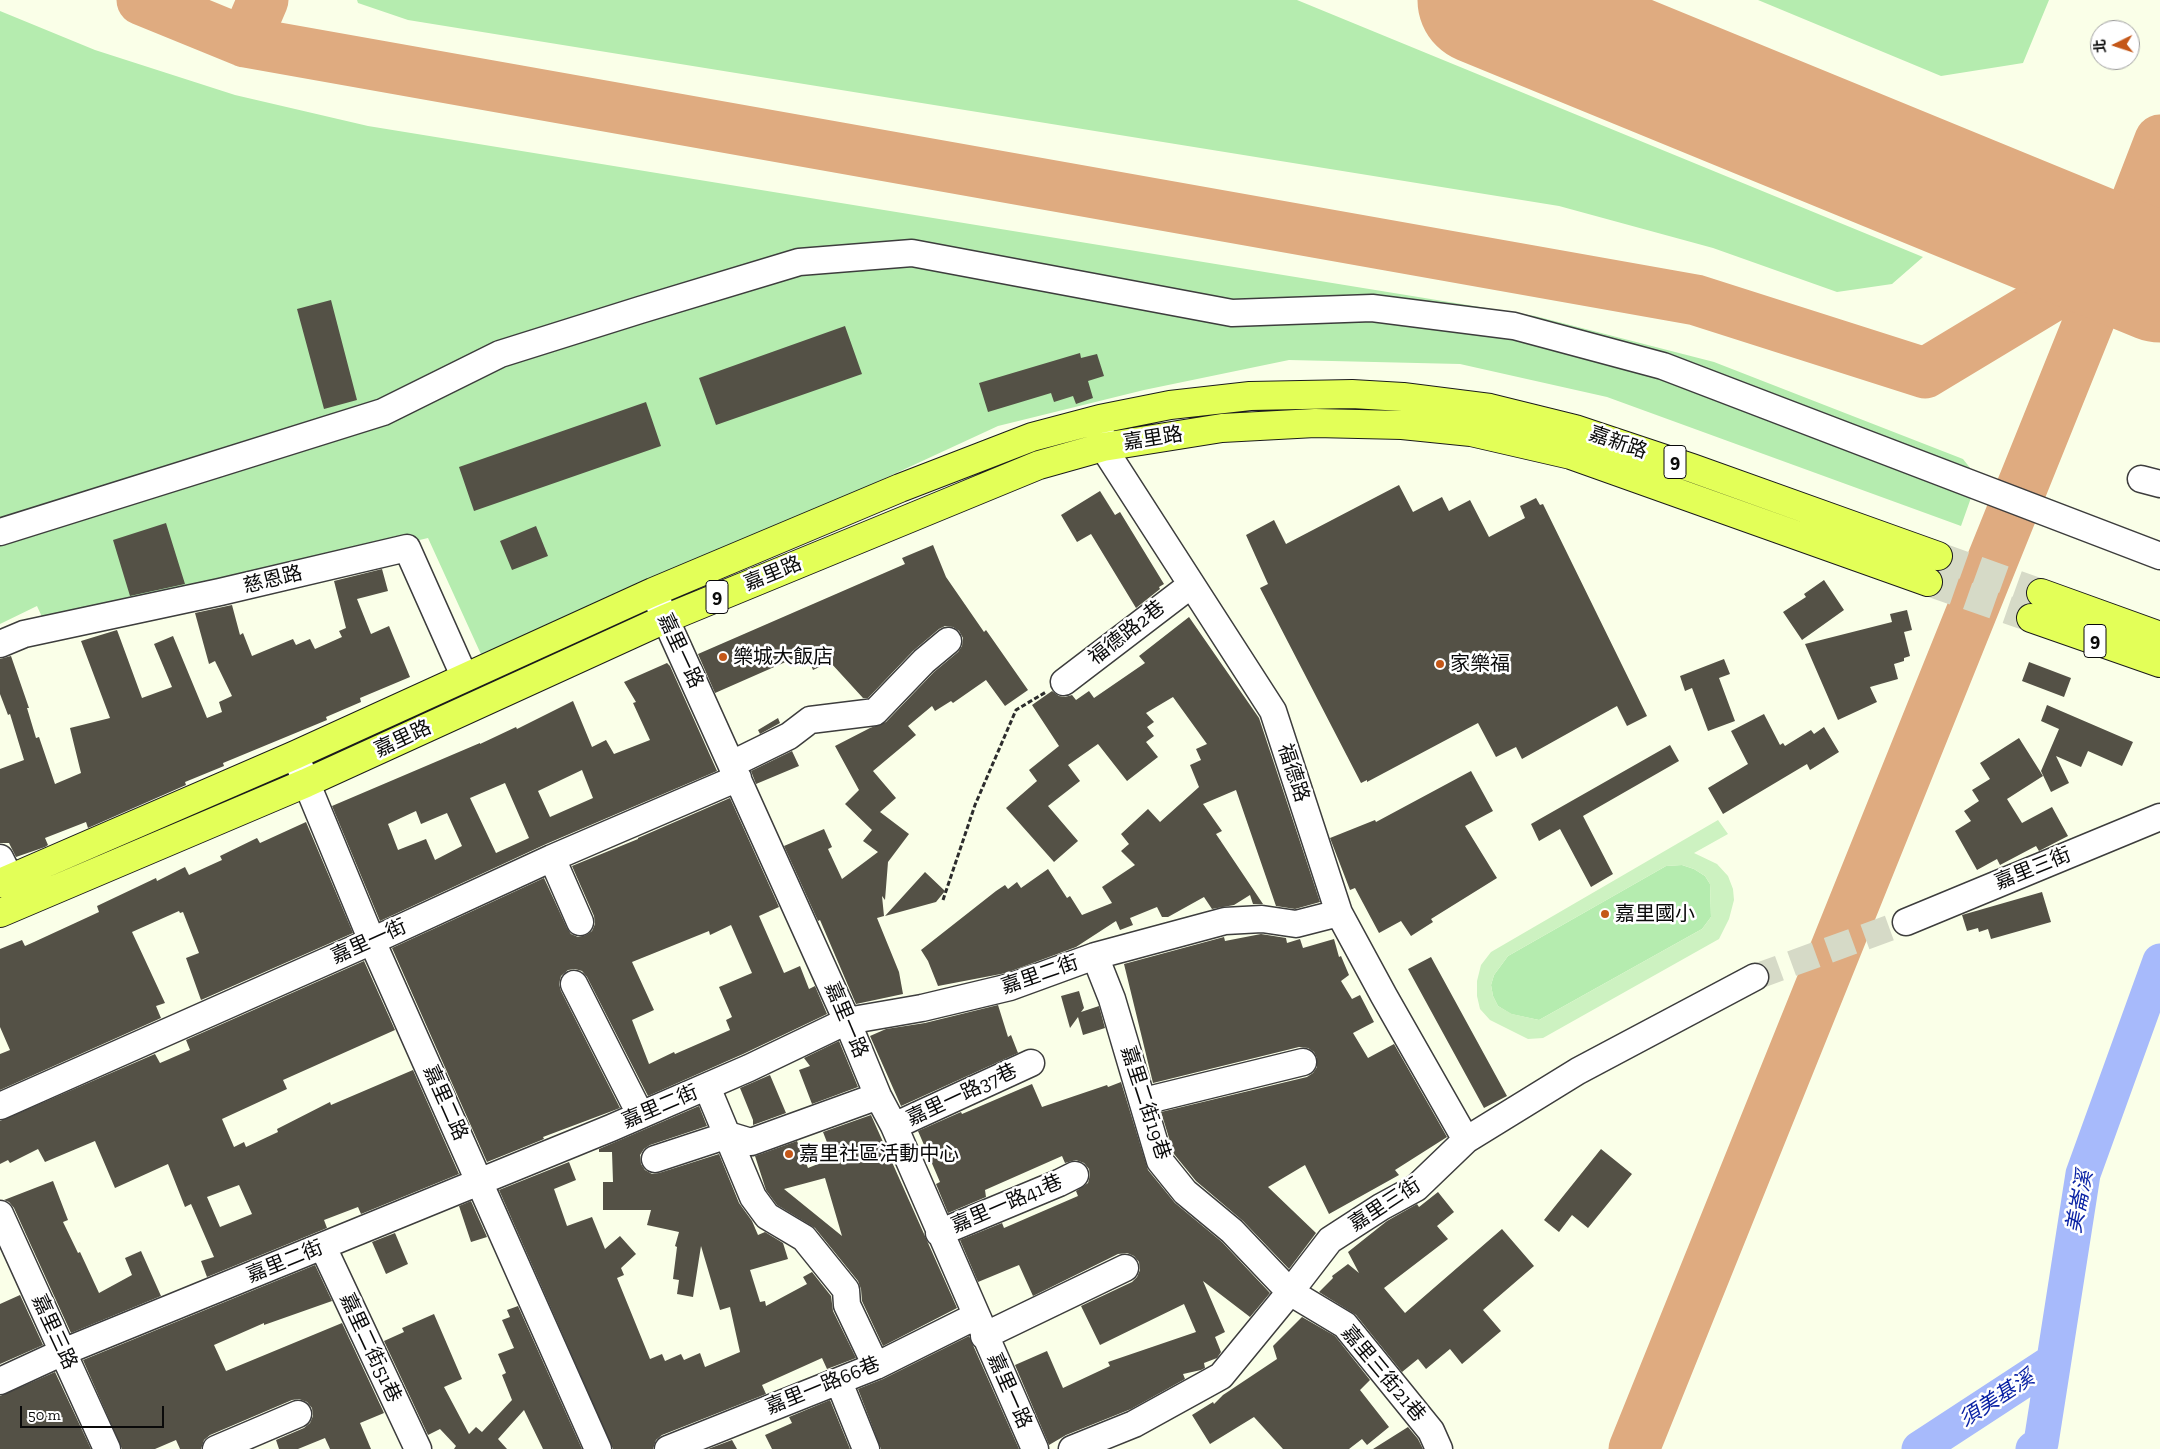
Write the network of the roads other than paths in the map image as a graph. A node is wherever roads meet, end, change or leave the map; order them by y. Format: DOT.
graph roads {
  1 [pos="1404,397"];
  2 [pos="1100,420"];
  3 [pos="1471,432"];
  4 [pos="1103,447"];
  5 [pos="0,532"];
  6 [pos="1938,556"];
  7 [pos="2160,556"];
  8 [pos="1928,582"];
  9 [pos="1191,585"];
  10 [pos="653,592"];
  11 [pos="2041,593"];
  12 [pos="665,618"];
  13 [pos="2031,618"];
  14 [pos="2160,636"];
  15 [pos="948,640"];
  16 [pos="0,644"];
  17 [pos="2160,663"];
  18 [pos="465,678"];
  19 [pos="1064,682"];
  20 [pos="295,755"];
  21 [pos="735,771"];
  22 [pos="306,783"];
  23 [pos="2160,817"];
  24 [pos="552,858"];
  25 [pos="4,873"];
  26 [pos="0,913"];
  27 [pos="1339,913"];
  28 [pos="580,922"];
  29 [pos="1906,922"];
  30 [pos="372,941"];
  31 [pos="1095,956"];
  32 [pos="1755,977"];
  33 [pos="574,984"];
  34 [pos="847,1021"];
  35 [pos="1303,1062"];
  36 [pos="1031,1063"];
  37 [pos="707,1087"];
  38 [pos="878,1096"];
  39 [pos="1144,1101"];
  40 [pos="0,1106"];
  41 [pos="640,1114"];
  42 [pos="894,1126"];
  43 [pos="728,1134"];
  44 [pos="1466,1140"];
  45 [pos="654,1160"];
  46 [pos="1075,1174"];
  47 [pos="480,1182"];
  48 [pos="0,1214"];
  49 [pos="939,1232"];
  50 [pos="323,1247"];
  51 [pos="1124,1268"];
  52 [pos="1290,1292"];
  53 [pos="980,1326"];
  54 [pos="63,1352"];
  55 [pos="876,1366"];
  56 [pos="0,1380"];
  57 [pos="839,1382"];
  58 [pos="298,1414"];
  59 [pos="107,1449"];
  60 [pos="216,1449"];
  61 [pos="418,1449"];
  62 [pos="598,1449"];
  63 [pos="668,1449"];
  64 [pos="866,1449"];
  65 [pos="1035,1449"];
  66 [pos="1072,1449"];
  67 [pos="1438,1449"];
  1 -- 2 [label="main road, 嘉里路 / 9"];
  1 -- 6 [label="main road, 嘉新路 / 9"];
  2 -- 4 [label="street, 福德路"];
  2 -- 10 [label="main road, 嘉里路 / 9"];
  3 -- 4 [label="main road, 嘉里路 / 9"];
  3 -- 8 [label="main road, 嘉新路 / 9"];
  4 -- 9 [label="street, 福德路"];
  4 -- 12 [label="main road, 嘉里路 / 9"];
  5 -- 7 [label="street"];
  9 -- 19 [label="street, 福德路2巷"];
  9 -- 27 [label="street, 福德路"];
  10 -- 12 [label="street, 嘉里一路"];
  10 -- 18 [label="main road, 嘉里路 / 9"];
  11 -- 14 [label="main road, 9"];
  12 -- 21 [label="street, 嘉里一路"];
  12 -- 22 [label="main road, 嘉里路 / 9"];
  13 -- 17 [label="main road, 9"];
  15 -- 21 [label="street, 嘉里一街"];
  16 -- 18 [label="street, 慈恩路"];
  18 -- 20 [label="main road, 嘉里路 / 9"];
  20 -- 22 [label="street, 嘉里二路"];
  20 -- 25 [label="main road, 嘉里路 / 9"];
  21 -- 24 [label="street, 嘉里一街"];
  21 -- 34 [label="street, 嘉里一路"];
  22 -- 26 [label="main road, 嘉里路 / 9"];
  22 -- 30 [label="street, 嘉里二路"];
  23 -- 29 [label="street, 嘉里三街"];
  24 -- 28 [label="street"];
  24 -- 30 [label="street, 嘉里一街"];
  27 -- 31 [label="street, 嘉里二街"];
  27 -- 44 [label="street, 福德路"];
  30 -- 40 [label="street, 嘉里一街"];
  30 -- 47 [label="street, 嘉里二路"];
  31 -- 34 [label="street, 嘉里二街"];
  31 -- 39 [label="street, 嘉里二街19巷"];
  32 -- 44 [label="street, 嘉里三街"];
  33 -- 41 [label="street"];
  34 -- 37 [label="street, 嘉里二街"];
  34 -- 38 [label="street, 嘉里一路"];
  35 -- 39 [label="street"];
  36 -- 42 [label="street, 嘉里一路37巷"];
  37 -- 41 [label="street, 嘉里二街"];
  37 -- 43 [label="street"];
  38 -- 42 [label="street, 嘉里一路"];
  38 -- 43 [label="street"];
  39 -- 52 [label="street, 嘉里二街19巷"];
  41 -- 47 [label="street, 嘉里二街"];
  42 -- 49 [label="street, 嘉里一路"];
  43 -- 45 [label="street"];
  43 -- 55 [label="street"];
  44 -- 52 [label="street, 嘉里三街"];
  46 -- 49 [label="street, 嘉里一路41巷"];
  47 -- 50 [label="street, 嘉里二街"];
  47 -- 62 [label="street, 嘉里二路"];
  48 -- 54 [label="street, 嘉里三路"];
  49 -- 53 [label="street, 嘉里一路"];
  50 -- 54 [label="street, 嘉里二街"];
  50 -- 61 [label="street, 嘉里二街51巷"];
  51 -- 53 [label="street, 嘉里一路66巷"];
  52 -- 66 [label="street, 嘉里三街"];
  52 -- 67 [label="street, 嘉里三街21巷"];
  53 -- 55 [label="street, 嘉里一路66巷"];
  53 -- 65 [label="street, 嘉里一路"];
  54 -- 56 [label="street, 嘉里二街"];
  54 -- 59 [label="street, 嘉里三路"];
  55 -- 57 [label="street, 嘉里一路66巷"];
  57 -- 63 [label="street, 嘉里一路66巷"];
  57 -- 64 [label="street"];
  58 -- 60 [label="street"];
}
